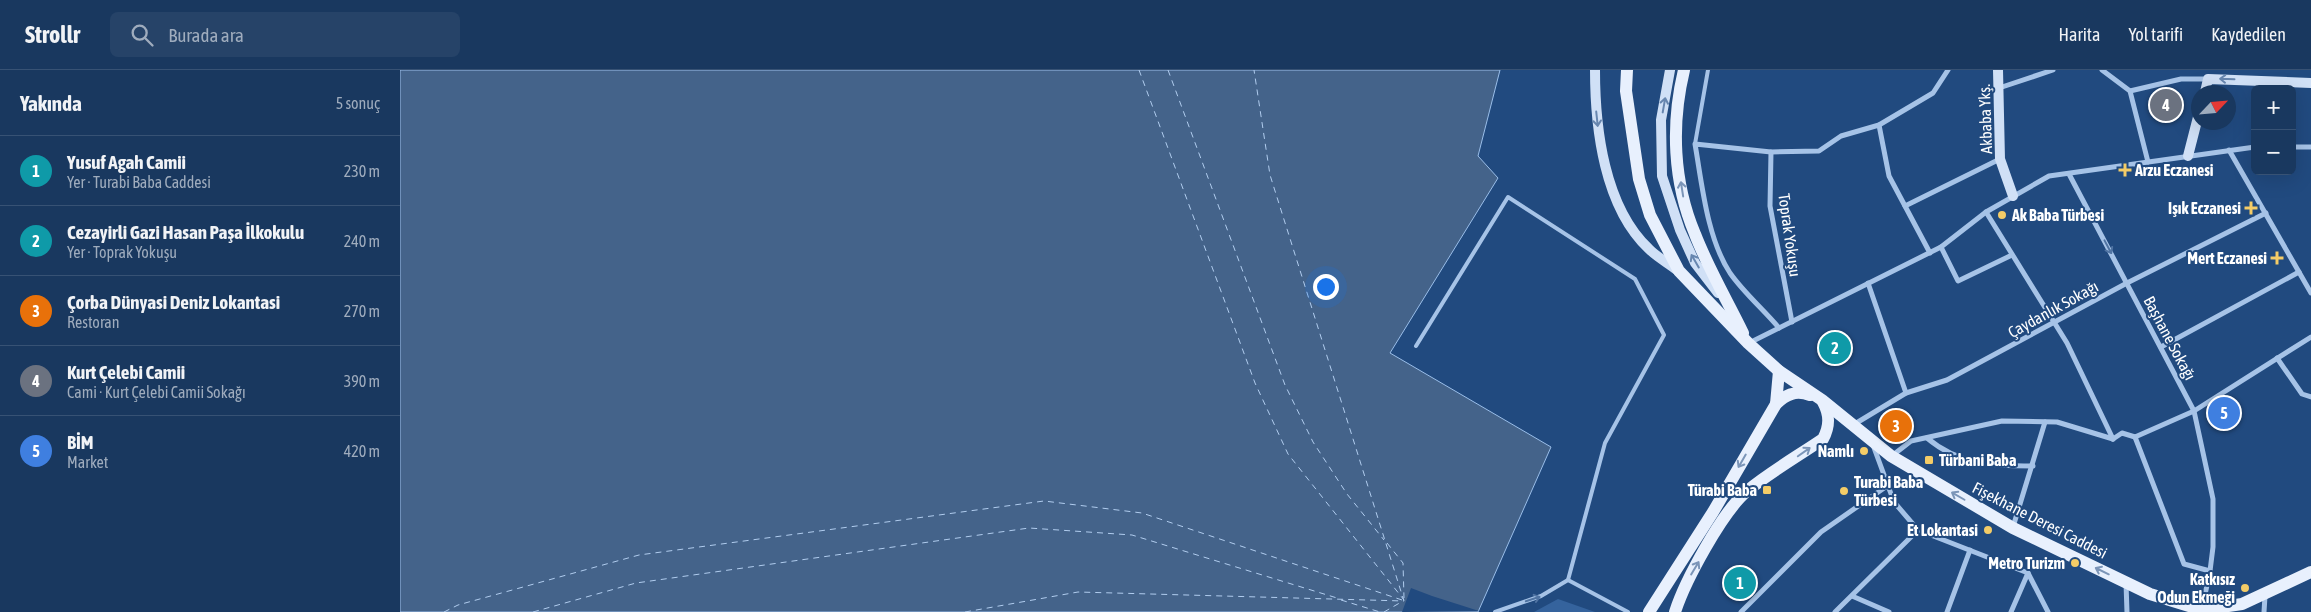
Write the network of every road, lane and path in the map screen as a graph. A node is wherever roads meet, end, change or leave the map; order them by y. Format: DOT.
graph roads {
  1 [pos="1595,70"];
  2 [pos="1627,70"];
  3 [pos="1670,70"];
  4 [pos="1684,70"];
  5 [pos="1708,70"];
  6 [pos="1948,70"];
  7 [pos="1998,70"];
  8 [pos="2053,70"];
  9 [pos="2102,70"];
  10 [pos="2208,78"];
  11 [pos="2311,83"];
  12 [pos="2206,85"];
  13 [pos="1998,88"];
  14 [pos="2130,91"];
  15 [pos="1879,125"];
  16 [pos="2195,130"];
  17 [pos="1695,144"];
  18 [pos="2251,147"];
  19 [pos="2296,147"];
  20 [pos="2311,147"];
  21 [pos="2230,150"];
  22 [pos="1771,152"];
  23 [pos="2188,156"];
  24 [pos="2000,159"];
  25 [pos="2148,162"];
  26 [pos="2068,174"];
  27 [pos="2013,196"];
  28 [pos="1905,206"];
  29 [pos="1986,212"];
  30 [pos="2266,213"];
  31 [pos="1941,247"];
  32 [pos="1930,253"];
  33 [pos="2012,255"];
  34 [pos="1679,271"];
  35 [pos="2299,272"];
  36 [pos="1868,283"];
  37 [pos="2127,283"];
  38 [pos="2311,293"];
  39 [pos="1734,314"];
  40 [pos="1792,322"];
  41 [pos="2053,324"];
  42 [pos="1779,328"];
  43 [pos="2311,337"];
  44 [pos="1748,343"];
  45 [pos="1416,346"];
  46 [pos="2161,347"];
  47 [pos="2277,358"];
  48 [pos="1779,371"];
  49 [pos="1906,393"];
  50 [pos="2311,397"];
  51 [pos="1822,400"];
  52 [pos="1776,404"];
  53 [pos="2194,411"];
  54 [pos="2046,422"];
  55 [pos="1853,425"];
  56 [pos="2136,437"];
  57 [pos="1927,438"];
  58 [pos="2113,439"];
  59 [pos="1871,440"];
  60 [pos="1891,456"];
  61 [pos="2033,466"];
  62 [pos="1887,486"];
  63 [pos="2013,528"];
  64 [pos="1918,530"];
  65 [pos="1970,550"];
  66 [pos="2210,571"];
  67 [pos="2311,572"];
  68 [pos="2028,573"];
  69 [pos="1568,580"];
  70 [pos="2126,583"];
  71 [pos="2265,593"];
  72 [pos="1852,596"];
  73 [pos="2202,610"];
  74 [pos="1495,612"];
  75 [pos="1628,612"];
  76 [pos="1649,612"];
  77 [pos="1675,612"];
  78 [pos="1742,612"];
  79 [pos="1835,612"];
  80 [pos="1889,612"];
  81 [pos="1947,612"];
  82 [pos="2010,612"];
  83 [pos="2048,612"];
  84 [pos="2127,612"];
  85 [pos="2264,612"];
  1 -- 34 [label="street, one-way"];
  2 -- 34 [label="main road, Fişekhane Deresi Caddesi"];
  39 -- 3 [label="street, one-way"];
  39 -- 4 [label="main road, one-way"];
  5 -- 17 [label="lane"];
  6 -- 15 [label="street"];
  7 -- 13 [label="street, Akbaba Ykş."];
  8 -- 13 [label="street"];
  9 -- 14 [label="street"];
  11 -- 10 [label="street, one-way"];
  10 -- 12 [label="street"];
  10 -- 14 [label="street"];
  13 -- 24 [label="street, Akbaba Ykş."];
  14 -- 25 [label="street"];
  15 -- 22 [label="street"];
  15 -- 28 [label="street"];
  16 -- 23 [label="street"];
  17 -- 22 [label="street"];
  17 -- 42 [label="street"];
  18 -- 21 [label="street"];
  19 -- 20 [label="street"];
  21 -- 23 [label="street"];
  21 -- 30 [label="street"];
  22 -- 40 [label="street, Toprak Yokuşu"];
  23 -- 25 [label="street"];
  24 -- 27 [label="street, Akbaba Ykş."];
  24 -- 28 [label="street"];
  25 -- 26 [label="street"];
  26 -- 27 [label="street"];
  26 -- 37 [label="street, Başhane Sokağı, one-way"];
  27 -- 29 [label="street"];
  28 -- 32 [label="street"];
  29 -- 31 [label="street"];
  29 -- 33 [label="street"];
  30 -- 35 [label="street"];
  30 -- 37 [label="street, Çaydanlık Sokağı"];
  31 -- 32 [label="street"];
  31 -- 33 [label="street"];
  32 -- 36 [label="street"];
  33 -- 41 [label="street"];
  34 -- 44 [label="main road, Fişekhane Deresi Caddesi"];
  35 -- 38 [label="street"];
  35 -- 46 [label="street"];
  36 -- 40 [label="street"];
  36 -- 49 [label="street"];
  37 -- 41 [label="street, Çaydanlık Sokağı"];
  37 -- 46 [label="street, Başhane Sokağı"];
  39 -- 44 [label="main road"];
  40 -- 42 [label="street"];
  41 -- 49 [label="street, Çaydanlık Sokağı"];
  41 -- 58 [label="street"];
  42 -- 44 [label="street"];
  43 -- 47 [label="street"];
  44 -- 48 [label="main road, Fişekhane Deresi Caddesi"];
  45 -- 69 [label="lane"];
  46 -- 53 [label="street, Başhane Sokağı"];
  47 -- 50 [label="street"];
  47 -- 53 [label="street"];
  48 -- 51 [label="main road, Fişekhane Deresi Caddesi"];
  48 -- 52 [label="main road"];
  49 -- 55 [label="street, Çaydanlık Sokağı"];
  51 -- 52 [label="main road"];
  51 -- 55 [label="main road, Fişekhane Deresi Caddesi"];
  77 -- 51 [label="main road, one-way"];
  52 -- 76 [label="main road, one-way"];
  53 -- 56 [label="street"];
  53 -- 66 [label="street, Başhane Sokağı"];
  54 -- 57 [label="street"];
  54 -- 58 [label="street"];
  54 -- 61 [label="street"];
  55 -- 59 [label="main road, Fişekhane Deresi Caddesi"];
  56 -- 58 [label="street"];
  56 -- 66 [label="street"];
  57 -- 60 [label="street"];
  57 -- 61 [label="street"];
  59 -- 60 [label="main road, Fişekhane Deresi Caddesi"];
  59 -- 62 [label="street"];
  63 -- 60 [label="main road, Fişekhane Deresi Caddesi, one-way"];
  61 -- 63 [label="street"];
  62 -- 64 [label="street"];
  62 -- 78 [label="street"];
  70 -- 63 [label="main road, Fişekhane Deresi Caddesi, one-way"];
  64 -- 65 [label="street"];
  64 -- 72 [label="street"];
  65 -- 68 [label="street"];
  65 -- 81 [label="street"];
  66 -- 73 [label="street, Başhane Sokağı"];
  67 -- 71 [label="main road, Fişekhane Deresi Caddesi"];
  68 -- 82 [label="street"];
  68 -- 83 [label="street"];
  74 -- 69 [label="lane, one-way"];
  69 -- 75 [label="lane"];
  70 -- 73 [label="main road, Fişekhane Deresi Caddesi"];
  70 -- 84 [label="street"];
  71 -- 73 [label="main road, Fişekhane Deresi Caddesi"];
  71 -- 85 [label="street"];
  72 -- 79 [label="street"];
  72 -- 80 [label="street"];
}
